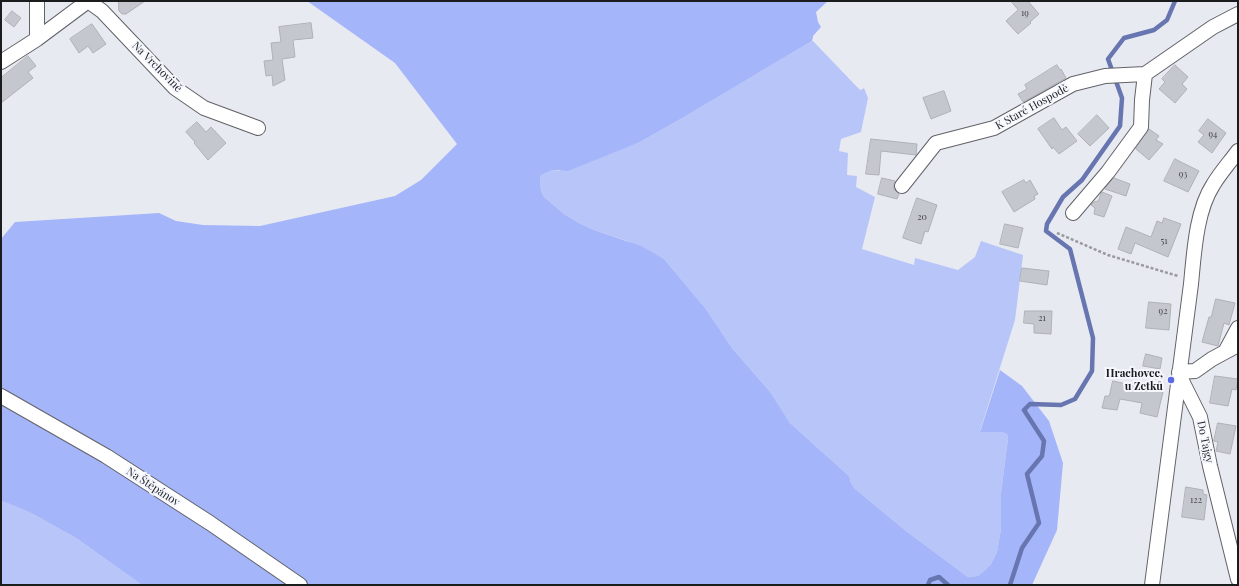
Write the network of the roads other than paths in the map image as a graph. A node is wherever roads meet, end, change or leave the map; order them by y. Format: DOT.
graph roads {
  1 [pos="37,1"];
  2 [pos="88,1"];
  3 [pos="1238,14"];
  4 [pos="37,38"];
  5 [pos="1,62"];
  6 [pos="1145,74"];
  7 [pos="258,128"];
  8 [pos="1238,150"];
  9 [pos="902,186"];
  10 [pos="1073,213"];
  11 [pos="1238,328"];
  12 [pos="1238,345"];
  13 [pos="1225,352"];
  14 [pos="1179,372"];
  15 [pos="1,396"];
  16 [pos="1238,579"];
  17 [pos="300,585"];
  18 [pos="1152,585"];
  1 -- 4 [label="street"];
  2 -- 4 [label="street, Na Vrchovině"];
  2 -- 7 [label="street, Na Vrchovině"];
  3 -- 6 [label="street"];
  4 -- 5 [label="street, Na Vrchovině"];
  6 -- 9 [label="street, K Staré Hospodě"];
  6 -- 10 [label="street"];
  8 -- 14 [label="street"];
  11 -- 13 [label="street"];
  12 -- 13 [label="street"];
  13 -- 14 [label="street"];
  14 -- 16 [label="street, Do Tajgy"];
  14 -- 18 [label="street"];
  15 -- 17 [label="street, Na Štěpánov"];
}
